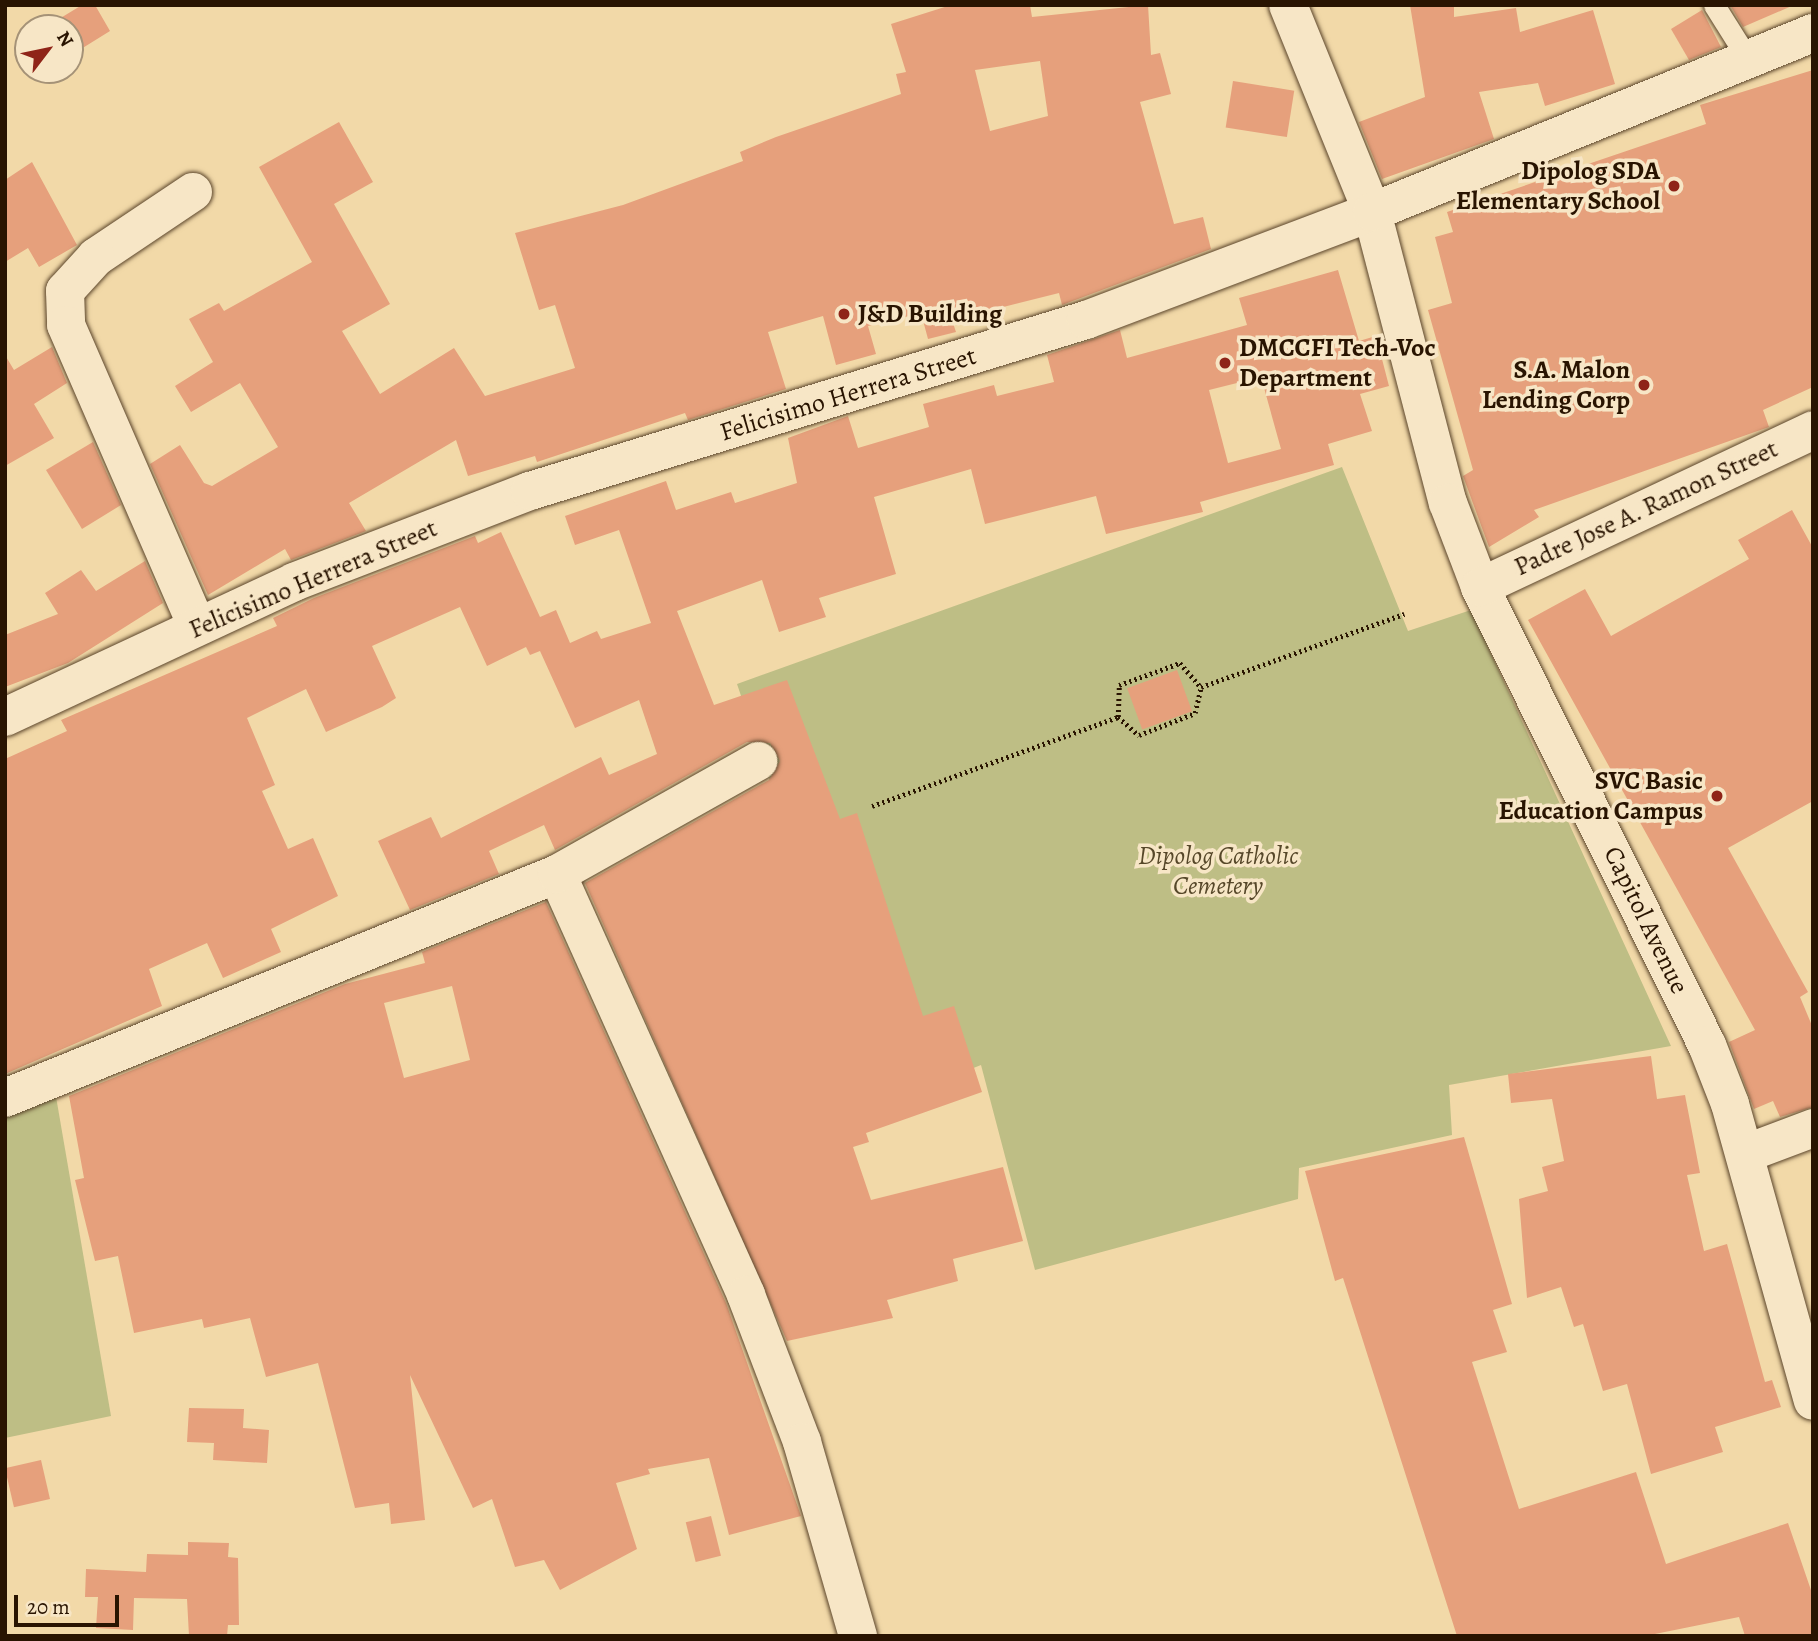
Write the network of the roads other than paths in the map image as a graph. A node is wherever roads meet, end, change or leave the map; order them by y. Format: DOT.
graph roads {
  1 [pos="1288,5"];
  2 [pos="1714,5"];
  3 [pos="1813,33"];
  4 [pos="1748,59"];
  5 [pos="193,192"];
  6 [pos="1372,212"];
  7 [pos="1813,430"];
  8 [pos="1480,587"];
  9 [pos="197,626"];
  10 [pos="5,717"];
  11 [pos="758,761"];
  12 [pos="557,874"];
  13 [pos="5,1098"];
  14 [pos="1813,1128"];
  15 [pos="1747,1153"];
  16 [pos="1813,1401"];
  17 [pos="858,1636"];
  1 -- 6 [label="street, Capitol Avenue"];
  2 -- 4 [label="lane"];
  3 -- 4 [label="street, Felicisimo Herrera Street"];
  4 -- 6 [label="street, Felicisimo Herrera Street"];
  5 -- 9 [label="street"];
  6 -- 8 [label="street, Capitol Avenue"];
  6 -- 9 [label="street, Felicisimo Herrera Street"];
  7 -- 8 [label="street, Padre Jose A. Ramon Street"];
  8 -- 15 [label="street, Capitol Avenue"];
  9 -- 10 [label="street, Felicisimo Herrera Street"];
  11 -- 12 [label="street"];
  12 -- 13 [label="street"];
  12 -- 17 [label="street"];
  14 -- 15 [label="street"];
  15 -- 16 [label="street, Capitol Avenue"];
}
